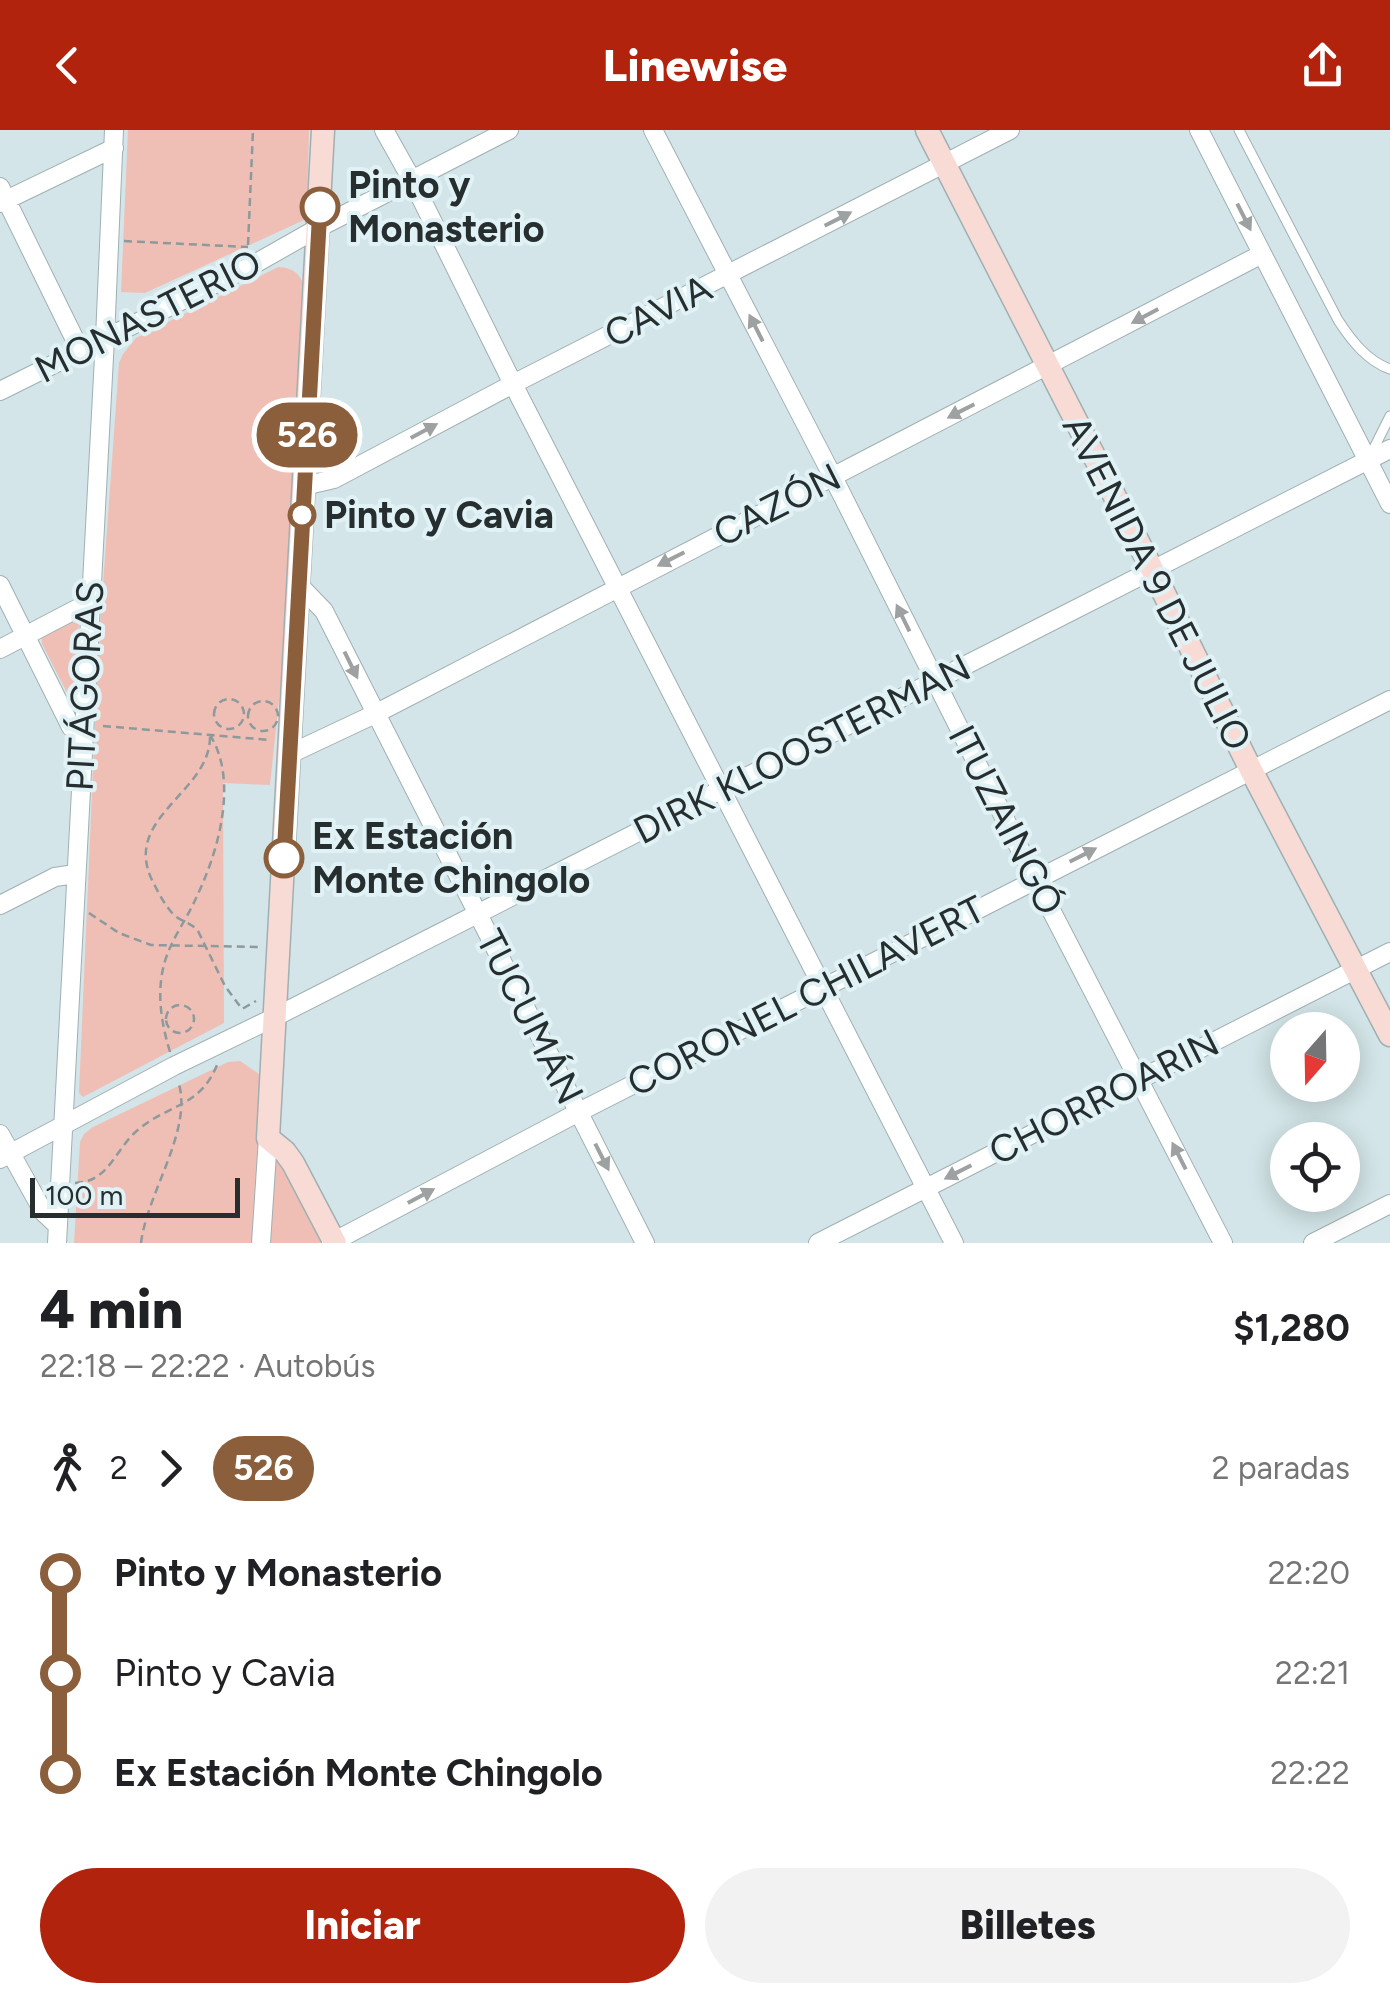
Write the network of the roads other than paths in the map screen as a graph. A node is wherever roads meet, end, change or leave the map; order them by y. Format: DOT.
graph roads {
  1 [pos="322,130"];
  2 [pos="384,130"];
  3 [pos="508,130"];
  4 [pos="653,130"];
  5 [pos="927,130"];
  6 [pos="1010,130"];
  7 [pos="1200,130"];
  8 [pos="1239,130"];
  9 [pos="114,139"];
  10 [pos="944,164"];
  11 [pos="412,180"];
  12 [pos="2,197"];
  13 [pos="318,228"];
  14 [pos="1262,254"];
  15 [pos="729,275"];
  16 [pos="105,338"];
  17 [pos="80,350"];
  18 [pos="1048,367"];
  19 [pos="1390,369"];
  20 [pos="513,384"];
  21 [pos="0,391"];
  22 [pos="1390,416"];
  23 [pos="1390,449"];
  24 [pos="1368,461"];
  25 [pos="833,477"];
  26 [pos="304,486"];
  27 [pos="1390,504"];
  28 [pos="1153,570"];
  29 [pos="298,584"];
  30 [pos="0,585"];
  31 [pos="618,586"];
  32 [pos="90,602"];
  33 [pos="26,636"];
  34 [pos="0,649"];
  35 [pos="935,682"];
  36 [pos="1390,700"];
  37 [pos="375,714"];
  38 [pos="83,732"];
  39 [pos="291,748"];
  40 [pos="1251,770"];
  41 [pos="722,790"];
  42 [pos="75,874"];
  43 [pos="1035,879"];
  44 [pos="0,905"];
  45 [pos="478,914"];
  46 [pos="1390,952"];
  47 [pos="1357,968"];
  48 [pos="823,988"];
  49 [pos="275,1017"];
  50 [pos="1390,1035"];
  51 [pos="1140,1080"];
  52 [pos="579,1112"];
  53 [pos="62,1126"];
  54 [pos="0,1134"];
  55 [pos="268,1138"];
  56 [pos="5,1156"];
  57 [pos="926,1188"];
  58 [pos="1390,1204"];
  59 [pos="57,1235"];
  60 [pos="334,1242"];
  61 [pos="261,1243"];
  62 [pos="645,1243"];
  63 [pos="818,1243"];
  64 [pos="954,1243"];
  65 [pos="1223,1243"];
  66 [pos="1312,1243"];
  1 -- 13 [label="main road"];
  2 -- 11 [label="street"];
  3 -- 11 [label="street, MONASTERIO"];
  4 -- 15 [label="street, ITUZAINGÓ"];
  5 -- 10 [label="main road, AVENIDA 9 DE JULIO"];
  6 -- 10 [label="street, CAVIA"];
  7 -- 14 [label="street, one-way"];
  8 -- 19 [label="lane"];
  9 -- 12 [label="street"];
  9 -- 16 [label="street, PITÁGORAS"];
  15 -- 10 [label="street, CAVIA, one-way"];
  10 -- 18 [label="main road, AVENIDA 9 DE JULIO"];
  11 -- 13 [label="street, MONASTERIO"];
  11 -- 20 [label="street"];
  12 -- 17 [label="street"];
  13 -- 16 [label="street, MONASTERIO"];
  13 -- 26 [label="main road"];
  14 -- 18 [label="street, CAZÓN, one-way"];
  14 -- 24 [label="street"];
  15 -- 20 [label="street, CAVIA"];
  25 -- 15 [label="street, ITUZAINGÓ, one-way"];
  16 -- 17 [label="street, MONASTERIO"];
  16 -- 32 [label="street, PITÁGORAS"];
  17 -- 21 [label="street, MONASTERIO"];
  18 -- 25 [label="street, CAZÓN, one-way"];
  18 -- 28 [label="main road, AVENIDA 9 DE JULIO"];
  26 -- 20 [label="street, CAVIA, one-way"];
  20 -- 31 [label="street"];
  22 -- 24 [label="lane"];
  23 -- 24 [label="street, DIRK KLOOSTERMAN"];
  24 -- 27 [label="street"];
  24 -- 28 [label="street, DIRK KLOOSTERMAN"];
  25 -- 31 [label="street, CAZÓN, one-way"];
  35 -- 25 [label="street, ITUZAINGÓ, one-way"];
  26 -- 29 [label="main road"];
  28 -- 35 [label="street, DIRK KLOOSTERMAN"];
  28 -- 40 [label="main road, AVENIDA 9 DE JULIO"];
  29 -- 37 [label="street, TUCUMÁN, one-way"];
  29 -- 39 [label="main road"];
  30 -- 33 [label="street"];
  31 -- 37 [label="street, CAZÓN"];
  31 -- 41 [label="street"];
  32 -- 33 [label="street"];
  32 -- 38 [label="street, PITÁGORAS"];
  33 -- 34 [label="street"];
  33 -- 38 [label="street"];
  35 -- 41 [label="street, DIRK KLOOSTERMAN"];
  35 -- 43 [label="street, ITUZAINGÓ"];
  36 -- 40 [label="street, CORONEL CHILAVERT"];
  37 -- 39 [label="street, CAZÓN"];
  37 -- 45 [label="street, TUCUMÁN"];
  38 -- 42 [label="street, PITÁGORAS"];
  39 -- 49 [label="main road"];
  43 -- 40 [label="street, CORONEL CHILAVERT, one-way"];
  40 -- 47 [label="main road, AVENIDA 9 DE JULIO"];
  41 -- 45 [label="street, DIRK KLOOSTERMAN"];
  41 -- 48 [label="street"];
  42 -- 44 [label="street"];
  42 -- 53 [label="street, PITÁGORAS"];
  43 -- 48 [label="street, CORONEL CHILAVERT"];
  43 -- 51 [label="street, ITUZAINGÓ"];
  45 -- 49 [label="street, DIRK KLOOSTERMAN"];
  45 -- 52 [label="street, TUCUMÁN"];
  46 -- 47 [label="street, CHORROARIN"];
  47 -- 50 [label="main road, AVENIDA 9 DE JULIO"];
  47 -- 51 [label="street, CHORROARIN"];
  48 -- 52 [label="street, CORONEL CHILAVERT"];
  48 -- 57 [label="street"];
  49 -- 53 [label="street, DIRK KLOOSTERMAN"];
  49 -- 55 [label="main road"];
  51 -- 57 [label="street, CHORROARIN, one-way"];
  65 -- 51 [label="street, ITUZAINGÓ, one-way"];
  60 -- 52 [label="street, CORONEL CHILAVERT, one-way"];
  52 -- 62 [label="street, TUCUMÁN, one-way"];
  53 -- 56 [label="street, DIRK KLOOSTERMAN"];
  53 -- 59 [label="street, PITÁGORAS"];
  54 -- 56 [label="street"];
  55 -- 60 [label="main road"];
  55 -- 61 [label="street"];
  56 -- 59 [label="street"];
  57 -- 63 [label="street, CHORROARIN"];
  57 -- 64 [label="street"];
  58 -- 66 [label="street"];
}
